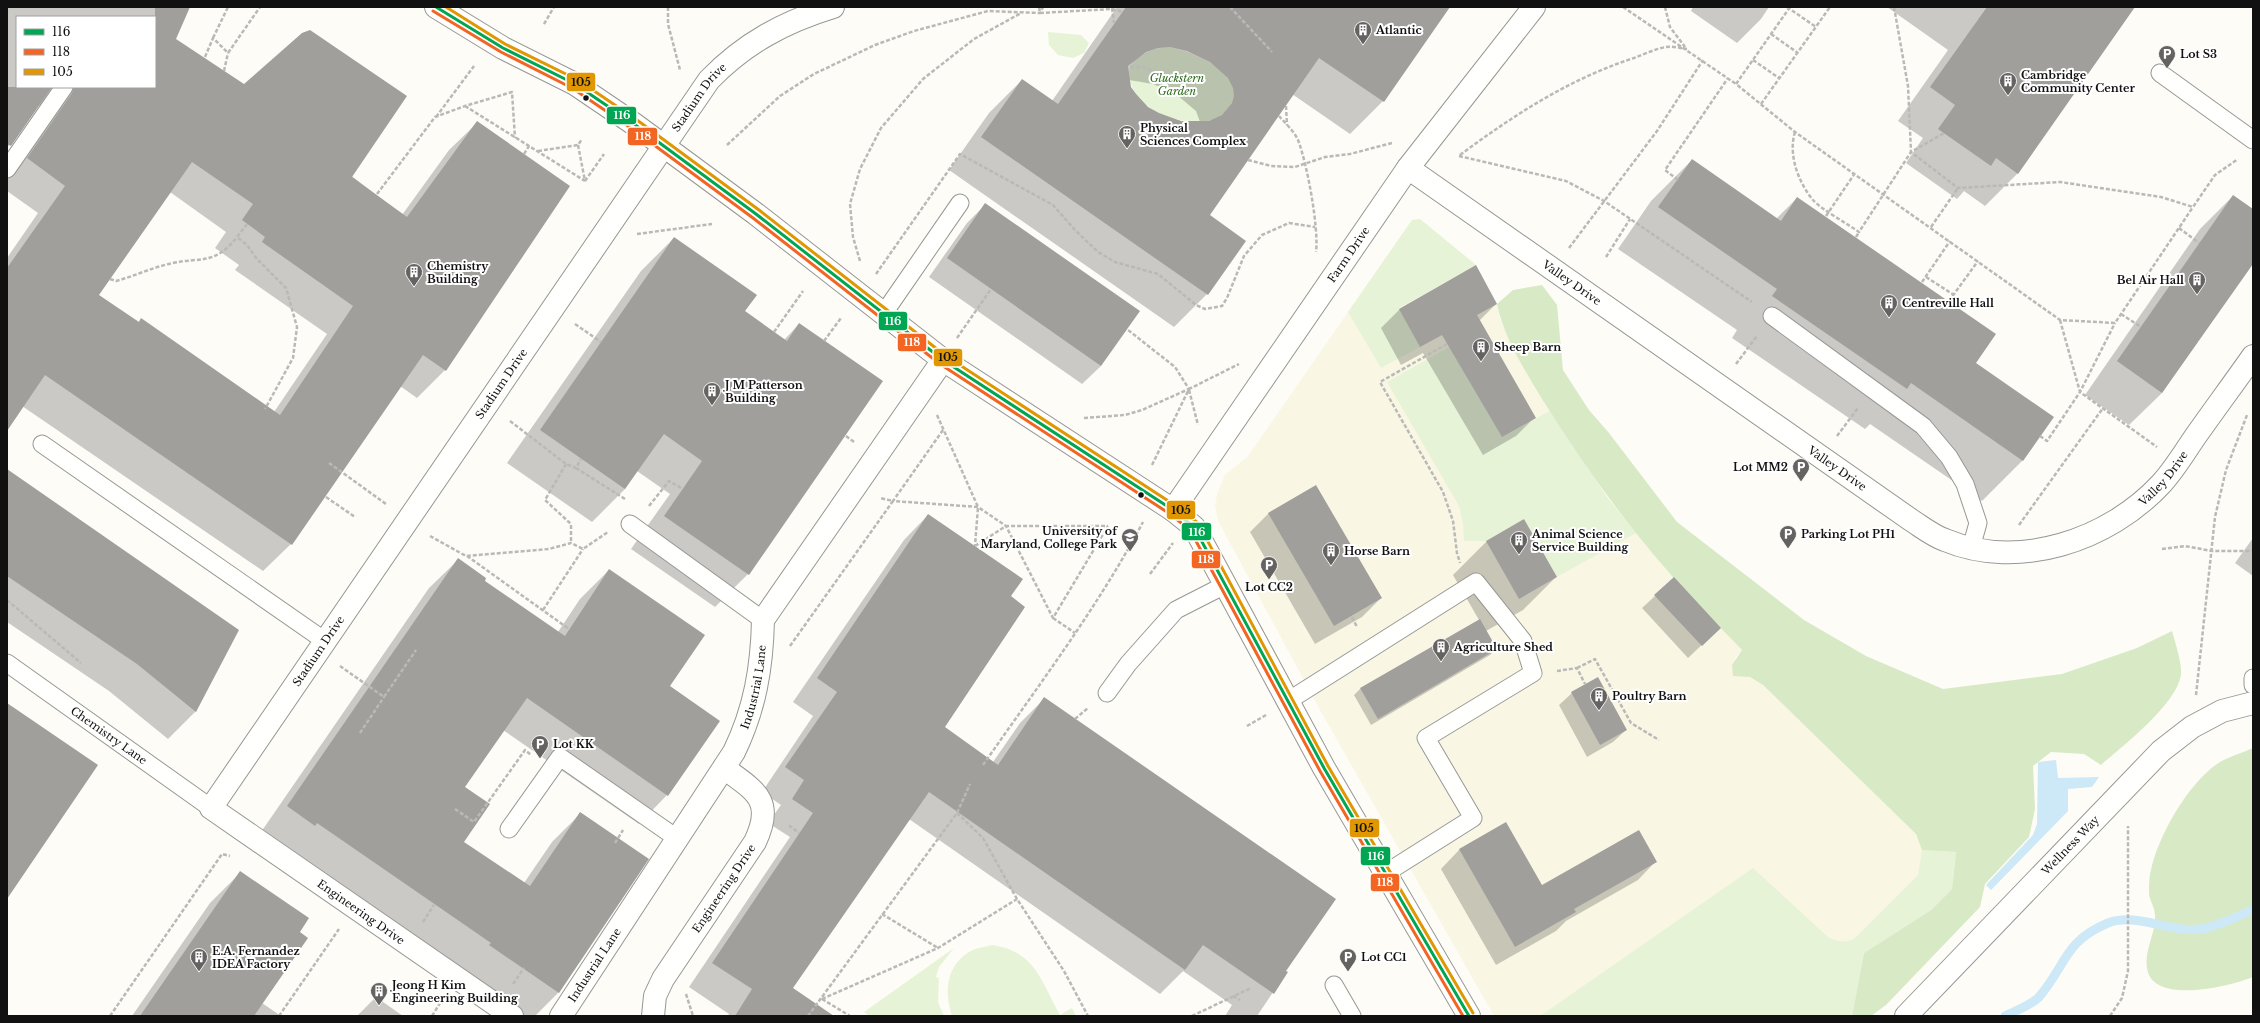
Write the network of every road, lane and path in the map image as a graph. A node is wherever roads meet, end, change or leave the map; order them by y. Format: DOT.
graph roads {
  1 [pos="228,7"];
  2 [pos="260,7"];
  3 [pos="436,7"];
  4 [pos="554,7"];
  5 [pos="668,7"];
  6 [pos="833,7"];
  7 [pos="1039,7"];
  8 [pos="1043,7"];
  9 [pos="1230,7"];
  10 [pos="1534,7"];
  11 [pos="1623,7"];
  12 [pos="1665,7"];
  13 [pos="1830,7"];
  14 [pos="1894,7"];
  15 [pos="1112,8"];
  16 [pos="1789,8"];
  17 [pos="1024,11"];
  18 [pos="1122,12"];
  19 [pos="1040,13"];
  20 [pos="544,24"];
  21 [pos="1114,24"];
  22 [pos="1816,28"];
  23 [pos="1771,34"];
  24 [pos="213,38"];
  25 [pos="1687,49"];
  26 [pos="1272,52"];
  27 [pos="228,53"];
  28 [pos="1798,53"];
  29 [pos="205,57"];
  30 [pos="1703,60"];
  31 [pos="1753,60"];
  32 [pos="474,66"];
  33 [pos="1130,67"];
  34 [pos="680,70"];
  35 [pos="224,71"];
  36 [pos="2160,73"];
  37 [pos="1728,78"];
  38 [pos="1780,78"];
  39 [pos="1182,82"];
  40 [pos="1736,84"];
  41 [pos="63,88"];
  42 [pos="1761,104"];
  43 [pos="465,106"];
  44 [pos="1286,106"];
  45 [pos="1279,116"];
  46 [pos="435,117"];
  47 [pos="1288,125"];
  48 [pos="1795,132"];
  49 [pos="1944,133"];
  50 [pos="515,138"];
  51 [pos="582,139"];
  52 [pos="2253,140"];
  53 [pos="1397,141"];
  54 [pos="578,145"];
  55 [pos="666,145"];
  56 [pos="727,145"];
  57 [pos="529,146"];
  58 [pos="538,151"];
  59 [pos="1911,152"];
  60 [pos="524,154"];
  61 [pos="604,154"];
  62 [pos="2240,157"];
  63 [pos="1248,160"];
  64 [pos="1304,165"];
  65 [pos="1408,168"];
  66 [pos="7,169"];
  67 [pos="1855,173"];
  68 [pos="1678,180"];
  69 [pos="585,181"];
  70 [pos="1958,188"];
  71 [pos="377,194"];
  72 [pos="1885,194"];
  73 [pos="1604,201"];
  74 [pos="960,203"];
  75 [pos="2193,207"];
  76 [pos="1829,211"];
  77 [pos="1826,216"];
  78 [pos="1630,219"];
  79 [pos="247,224"];
  80 [pos="712,224"];
  81 [pos="1315,227"];
  82 [pos="1930,227"];
  83 [pos="2179,228"];
  84 [pos="1860,232"];
  85 [pos="637,234"];
  86 [pos="237,237"];
  87 [pos="1856,237"];
  88 [pos="1950,241"];
  89 [pos="2199,243"];
  90 [pos="1569,248"];
  91 [pos="1315,255"];
  92 [pos="1606,257"];
  93 [pos="1978,261"];
  94 [pos="861,262"];
  95 [pos="1926,277"];
  96 [pos="873,278"];
  97 [pos="110,279"];
  98 [pos="1922,282"];
  99 [pos="991,289"];
  100 [pos="803,291"];
  101 [pos="1954,295"];
  102 [pos="1949,302"];
  103 [pos="884,313"];
  104 [pos="2121,314"];
  105 [pos="1772,316"];
  106 [pos="841,318"];
  107 [pos="2060,320"];
  108 [pos="2115,323"];
  109 [pos="575,324"];
  110 [pos="2141,327"];
  111 [pos="1128,330"];
  112 [pos="774,332"];
  113 [pos="957,339"];
  114 [pos="824,340"];
  115 [pos="601,342"];
  116 [pos="1447,344"];
  117 [pos="2253,356"];
  118 [pos="943,360"];
  119 [pos="1241,363"];
  120 [pos="1732,369"];
  121 [pos="1189,389"];
  122 [pos="1871,390"];
  123 [pos="2080,392"];
  124 [pos="2103,408"];
  125 [pos="265,409"];
  126 [pos="935,409"];
  127 [pos="2247,415"];
  128 [pos="1081,419"];
  129 [pos="510,421"];
  130 [pos="943,430"];
  131 [pos="1200,430"];
  132 [pos="846,436"];
  133 [pos="2040,436"];
  134 [pos="1835,440"];
  135 [pos="42,444"];
  136 [pos="857,445"];
  137 [pos="2158,447"];
  138 [pos="581,459"];
  139 [pos="329,463"];
  140 [pos="566,464"];
  141 [pos="576,468"];
  142 [pos="1150,471"];
  143 [pos="682,489"];
  144 [pos="852,491"];
  145 [pos="326,497"];
  146 [pos="626,500"];
  147 [pos="893,501"];
  148 [pos="387,505"];
  149 [pos="978,508"];
  150 [pos="1173,510"];
  151 [pos="355,517"];
  152 [pos="1146,517"];
  153 [pos="630,524"];
  154 [pos="2018,525"];
  155 [pos="1006,526"];
  156 [pos="429,535"];
  157 [pos="1175,541"];
  158 [pos="571,543"];
  159 [pos="1971,548"];
  160 [pos="583,549"];
  161 [pos="2162,549"];
  162 [pos="2212,551"];
  163 [pos="2253,551"];
  164 [pos="466,556"];
  165 [pos="1150,574"];
  166 [pos="1225,585"];
  167 [pos="1471,585"];
  168 [pos="7,600"];
  169 [pos="543,610"];
  170 [pos="1053,618"];
  171 [pos="763,620"];
  172 [pos="570,629"];
  173 [pos="1075,633"];
  174 [pos="325,641"];
  175 [pos="788,647"];
  176 [pos="416,650"];
  177 [pos="7,663"];
  178 [pos="81,663"];
  179 [pos="340,666"];
  180 [pos="1577,668"];
  181 [pos="1533,673"];
  182 [pos="2253,678"];
  183 [pos="1585,684"];
  184 [pos="2253,684"];
  185 [pos="1107,693"];
  186 [pos="384,697"];
  187 [pos="1288,701"];
  188 [pos="2195,702"];
  189 [pos="2253,703"];
  190 [pos="360,733"];
  191 [pos="1659,740"];
  192 [pos="983,765"];
  193 [pos="724,768"];
  194 [pos="552,769"];
  195 [pos="970,784"];
  196 [pos="211,808"];
  197 [pos="455,809"];
  198 [pos="957,813"];
  199 [pos="2128,825"];
  200 [pos="790,826"];
  201 [pos="509,829"];
  202 [pos="799,833"];
  203 [pos="678,839"];
  204 [pos="222,854"];
  205 [pos="1386,873"];
  206 [pos="1017,899"];
  207 [pos="434,905"];
  208 [pos="882,914"];
  209 [pos="342,924"];
  210 [pos="421,926"];
  211 [pos="938,948"];
  212 [pos="524,968"];
  213 [pos="1334,985"];
  214 [pos="510,988"];
  215 [pos="1250,988"];
  216 [pos="445,996"];
  217 [pos="1233,996"];
  218 [pos="821,999"];
  219 [pos="1240,1000"];
  220 [pos="110,1016"];
  221 [pos="280,1016"];
  222 [pos="432,1016"];
  223 [pos="512,1016"];
  224 [pos="561,1016"];
  225 [pos="653,1016"];
  226 [pos="808,1016"];
  227 [pos="850,1016"];
  228 [pos="1088,1016"];
  229 [pos="1192,1016"];
  230 [pos="1352,1016"];
  231 [pos="1469,1016"];
  232 [pos="1906,1016"];
  233 [pos="2110,1016"];
  1 -- 24 [label="path"];
  2 -- 27 [label="path"];
  3 -- 55 [label="street"];
  4 -- 20 [label="path"];
  5 -- 34 [label="path"];
  6 -- 55 [label="street, Stadium Drive"];
  7 -- 19 [label="path"];
  8 -- 19 [label="path"];
  9 -- 26 [label="path"];
  10 -- 65 [label="street, Farm Drive"];
  11 -- 25 [label="path"];
  12 -- 25 [label="path"];
  13 -- 22 [label="path"];
  14 -- 59 [label="path"];
  15 -- 18 [label="path"];
  15 -- 19 [label="path"];
  15 -- 21 [label="path"];
  16 -- 22 [label="path"];
  16 -- 23 [label="path"];
  17 -- 19 [label="path"];
  17 -- 56 [label="path"];
  17 -- 94 [label="path"];
  22 -- 28 [label="path"];
  23 -- 28 [label="path"];
  23 -- 31 [label="path"];
  24 -- 27 [label="path"];
  24 -- 29 [label="path"];
  25 -- 30 [label="path"];
  25 -- 73 [label="path"];
  27 -- 35 [label="path"];
  28 -- 38 [label="path"];
  30 -- 37 [label="path"];
  30 -- 73 [label="path"];
  31 -- 38 [label="path"];
  31 -- 40 [label="path"];
  32 -- 46 [label="path"];
  33 -- 39 [label="path"];
  36 -- 52 [label="lane"];
  37 -- 40 [label="path"];
  37 -- 68 [label="path"];
  38 -- 42 [label="path"];
  40 -- 42 [label="path"];
  41 -- 66 [label="lane"];
  42 -- 48 [label="path"];
  43 -- 46 [label="path"];
  43 -- 50 [label="path"];
  43 -- 50 [label="path"];
  44 -- 47 [label="path"];
  45 -- 47 [label="path"];
  46 -- 71 [label="path"];
  47 -- 64 [label="path"];
  48 -- 67 [label="path"];
  48 -- 76 [label="path"];
  49 -- 59 [label="path"];
  50 -- 57 [label="path"];
  51 -- 54 [label="path"];
  53 -- 64 [label="path"];
  54 -- 58 [label="path"];
  54 -- 69 [label="path"];
  55 -- 103 [label="street"];
  55 -- 174 [label="street, Stadium Drive"];
  57 -- 58 [label="path"];
  57 -- 60 [label="path"];
  58 -- 69 [label="path"];
  59 -- 70 [label="path"];
  59 -- 72 [label="path"];
  61 -- 69 [label="path"];
  62 -- 75 [label="path"];
  63 -- 64 [label="path"];
  64 -- 81 [label="path"];
  65 -- 150 [label="street, Farm Drive"];
  65 -- 159 [label="street, Valley Drive"];
  67 -- 72 [label="path"];
  67 -- 76 [label="path"];
  70 -- 75 [label="path"];
  70 -- 82 [label="path"];
  72 -- 82 [label="path"];
  72 -- 84 [label="path"];
  73 -- 78 [label="path"];
  73 -- 90 [label="path"];
  74 -- 103 [label="lane"];
  75 -- 83 [label="path"];
  76 -- 77 [label="path"];
  76 -- 84 [label="path"];
  78 -- 92 [label="path"];
  78 -- 105 [label="path"];
  79 -- 86 [label="path"];
  80 -- 85 [label="path"];
  81 -- 91 [label="path"];
  81 -- 96 [label="path"];
  82 -- 88 [label="path"];
  83 -- 89 [label="path"];
  83 -- 104 [label="path"];
  84 -- 87 [label="path"];
  86 -- 97 [label="path"];
  86 -- 125 [label="path"];
  88 -- 93 [label="path"];
  88 -- 95 [label="path"];
  93 -- 101 [label="path"];
  93 -- 107 [label="path"];
  95 -- 98 [label="path"];
  95 -- 101 [label="path"];
  99 -- 113 [label="path"];
  100 -- 112 [label="path"];
  101 -- 102 [label="path"];
  103 -- 118 [label="street"];
  104 -- 108 [label="path"];
  104 -- 110 [label="path"];
  105 -- 120 [label="path"];
  105 -- 122 [label="lane"];
  106 -- 114 [label="path"];
  107 -- 108 [label="path"];
  107 -- 123 [label="path"];
  108 -- 123 [label="path"];
  109 -- 115 [label="path"];
  111 -- 121 [label="path"];
  116 -- 167 [label="path"];
  117 -- 159 [label="street, Valley Drive"];
  118 -- 144 [label="street"];
  118 -- 150 [label="street"];
  119 -- 121 [label="path"];
  121 -- 128 [label="path"];
  121 -- 131 [label="path"];
  121 -- 142 [label="path"];
  122 -- 134 [label="path"];
  122 -- 159 [label="lane"];
  123 -- 124 [label="path"];
  123 -- 133 [label="path"];
  124 -- 137 [label="path"];
  124 -- 154 [label="path"];
  126 -- 130 [label="path"];
  127 -- 162 [label="path"];
  129 -- 140 [label="path"];
  130 -- 147 [label="path"];
  130 -- 149 [label="path"];
  132 -- 136 [label="path"];
  135 -- 174 [label="lane"];
  138 -- 141 [label="path"];
  139 -- 148 [label="path"];
  140 -- 141 [label="path"];
  140 -- 158 [label="path"];
  141 -- 146 [label="path"];
  143 -- 153 [label="path"];
  144 -- 147 [label="path"];
  144 -- 171 [label="street"];
  145 -- 151 [label="path"];
  147 -- 149 [label="path"];
  147 -- 175 [label="path"];
  149 -- 155 [label="path"];
  149 -- 155 [label="path"];
  150 -- 166 [label="street"];
  152 -- 173 [label="path"];
  153 -- 160 [label="path"];
  153 -- 171 [label="lane"];
  155 -- 170 [label="path"];
  155 -- 170 [label="path"];
  156 -- 164 [label="path"];
  157 -- 165 [label="path"];
  158 -- 160 [label="path"];
  158 -- 164 [label="path"];
  160 -- 169 [label="path"];
  161 -- 162 [label="path"];
  162 -- 163 [label="path"];
  162 -- 188 [label="path"];
  164 -- 169 [label="path"];
  166 -- 185 [label="lane"];
  166 -- 187 [label="street"];
  167 -- 181 [label="lane"];
  167 -- 187 [label="lane"];
  168 -- 178 [label="path"];
  169 -- 172 [label="path"];
  170 -- 173 [label="path"];
  171 -- 193 [label="street, Industrial Lane"];
  173 -- 192 [label="path"];
  174 -- 196 [label="street, Stadium Drive"];
  176 -- 186 [label="path"];
  177 -- 196 [label="lane, Chemistry Lane"];
  179 -- 186 [label="path"];
  180 -- 181 [label="path"];
  180 -- 183 [label="path"];
  180 -- 191 [label="path"];
  181 -- 205 [label="lane"];
  182 -- 184 [label="lane"];
  186 -- 190 [label="path"];
  187 -- 205 [label="street"];
  189 -- 232 [label="street, Wellness Way"];
  193 -- 203 [label="street, Industrial Lane"];
  193 -- 225 [label="street, Engineering Drive"];
  194 -- 197 [label="path"];
  194 -- 201 [label="lane"];
  194 -- 203 [label="lane"];
  195 -- 198 [label="path"];
  196 -- 223 [label="street, Engineering Drive"];
  198 -- 206 [label="path"];
  198 -- 208 [label="path"];
  199 -- 233 [label="path"];
  200 -- 202 [label="path"];
  203 -- 224 [label="street, Industrial Lane"];
  204 -- 220 [label="path"];
  205 -- 231 [label="street"];
  206 -- 211 [label="path"];
  206 -- 228 [label="path"];
  207 -- 210 [label="path"];
  208 -- 211 [label="path"];
  208 -- 218 [label="path"];
  209 -- 221 [label="path"];
  211 -- 218 [label="path"];
  212 -- 214 [label="path"];
  213 -- 230 [label="lane"];
  215 -- 217 [label="path"];
  216 -- 222 [label="path"];
  217 -- 219 [label="path"];
  217 -- 229 [label="path"];
  218 -- 226 [label="path"];
  218 -- 227 [label="path"];
}
